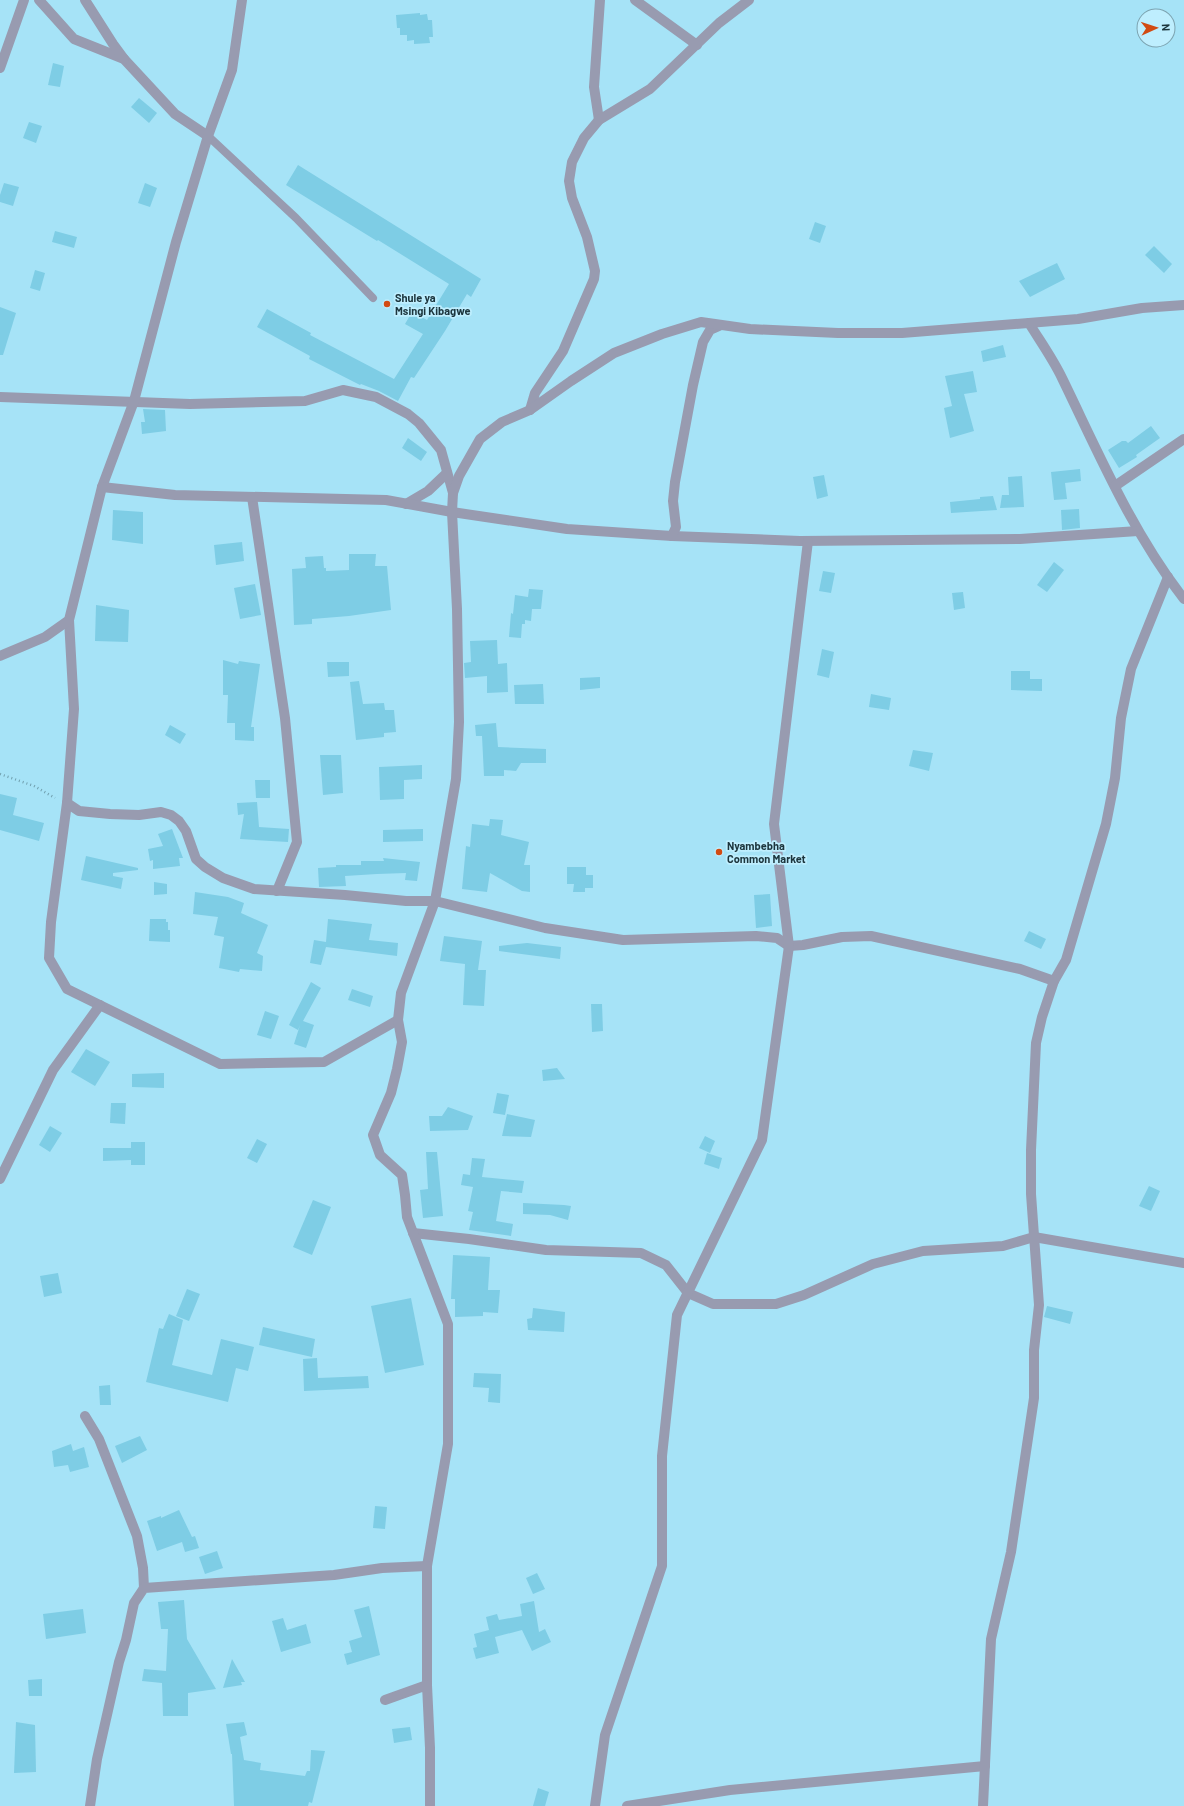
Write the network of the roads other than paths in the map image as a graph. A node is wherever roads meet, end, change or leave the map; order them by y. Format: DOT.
graph roads {
  1 [pos="24,0"];
  2 [pos="39,0"];
  3 [pos="85,0"];
  4 [pos="242,0"];
  5 [pos="600,0"];
  6 [pos="635,0"];
  7 [pos="749,0"];
  8 [pos="696,45"];
  9 [pos="124,58"];
  10 [pos="0,68"];
  11 [pos="599,120"];
  12 [pos="208,136"];
  13 [pos="373,298"];
  14 [pos="1184,305"];
  15 [pos="1029,323"];
  16 [pos="719,326"];
  17 [pos="0,397"];
  18 [pos="134,401"];
  19 [pos="530,410"];
  20 [pos="1184,439"];
  21 [pos="447,473"];
  22 [pos="1115,486"];
  23 [pos="102,487"];
  24 [pos="452,493"];
  25 [pos="252,497"];
  26 [pos="406,504"];
  27 [pos="452,512"];
  28 [pos="1138,531"];
  29 [pos="672,536"];
  30 [pos="808,541"];
  31 [pos="1168,577"];
  32 [pos="1184,599"];
  33 [pos="69,620"];
  34 [pos="0,656"];
  35 [pos="67,803"];
  36 [pos="277,891"];
  37 [pos="435,901"];
  38 [pos="789,946"];
  39 [pos="1054,981"];
  40 [pos="100,1005"];
  41 [pos="398,1020"];
  42 [pos="0,1179"];
  43 [pos="413,1233"];
  44 [pos="1034,1237"];
  45 [pos="1184,1263"];
  46 [pos="688,1293"];
  47 [pos="85,1416"];
  48 [pos="427,1566"];
  49 [pos="144,1588"];
  50 [pos="427,1685"];
  51 [pos="385,1700"];
  52 [pos="985,1766"];
  53 [pos="90,1806"];
  54 [pos="430,1806"];
  55 [pos="595,1806"];
  56 [pos="627,1806"];
  57 [pos="983,1806"];
  1 -- 10 [label="street"];
  2 -- 9 [label="street"];
  3 -- 9 [label="street"];
  4 -- 12 [label="street"];
  5 -- 11 [label="street"];
  6 -- 8 [label="street"];
  7 -- 8 [label="street"];
  8 -- 11 [label="street"];
  9 -- 12 [label="street"];
  11 -- 19 [label="street"];
  12 -- 13 [label="lane"];
  12 -- 18 [label="street"];
  14 -- 15 [label="street"];
  15 -- 16 [label="street"];
  15 -- 22 [label="street"];
  16 -- 19 [label="street"];
  16 -- 29 [label="street"];
  17 -- 18 [label="street"];
  18 -- 21 [label="street"];
  18 -- 23 [label="street"];
  19 -- 24 [label="street"];
  20 -- 22 [label="street"];
  21 -- 24 [label="street"];
  21 -- 26 [label="street"];
  22 -- 28 [label="street"];
  23 -- 25 [label="street"];
  23 -- 33 [label="street"];
  24 -- 27 [label="street"];
  25 -- 26 [label="street"];
  25 -- 36 [label="street"];
  26 -- 27 [label="street"];
  27 -- 29 [label="street"];
  27 -- 37 [label="street"];
  28 -- 30 [label="street"];
  28 -- 31 [label="street"];
  29 -- 30 [label="street"];
  30 -- 38 [label="street"];
  31 -- 32 [label="street"];
  31 -- 39 [label="street"];
  33 -- 34 [label="street"];
  33 -- 35 [label="street"];
  35 -- 36 [label="street"];
  35 -- 40 [label="street"];
  36 -- 37 [label="street"];
  37 -- 38 [label="street"];
  37 -- 41 [label="street"];
  38 -- 39 [label="street"];
  38 -- 46 [label="street"];
  39 -- 44 [label="street"];
  40 -- 41 [label="street"];
  40 -- 42 [label="street"];
  41 -- 43 [label="street"];
  43 -- 46 [label="street"];
  43 -- 48 [label="street"];
  44 -- 45 [label="street"];
  44 -- 46 [label="street"];
  44 -- 52 [label="street"];
  46 -- 55 [label="street"];
  47 -- 49 [label="street"];
  48 -- 49 [label="street"];
  48 -- 50 [label="street"];
  49 -- 53 [label="street"];
  50 -- 51 [label="street"];
  50 -- 54 [label="street"];
  52 -- 56 [label="street"];
  52 -- 57 [label="street"];
}
